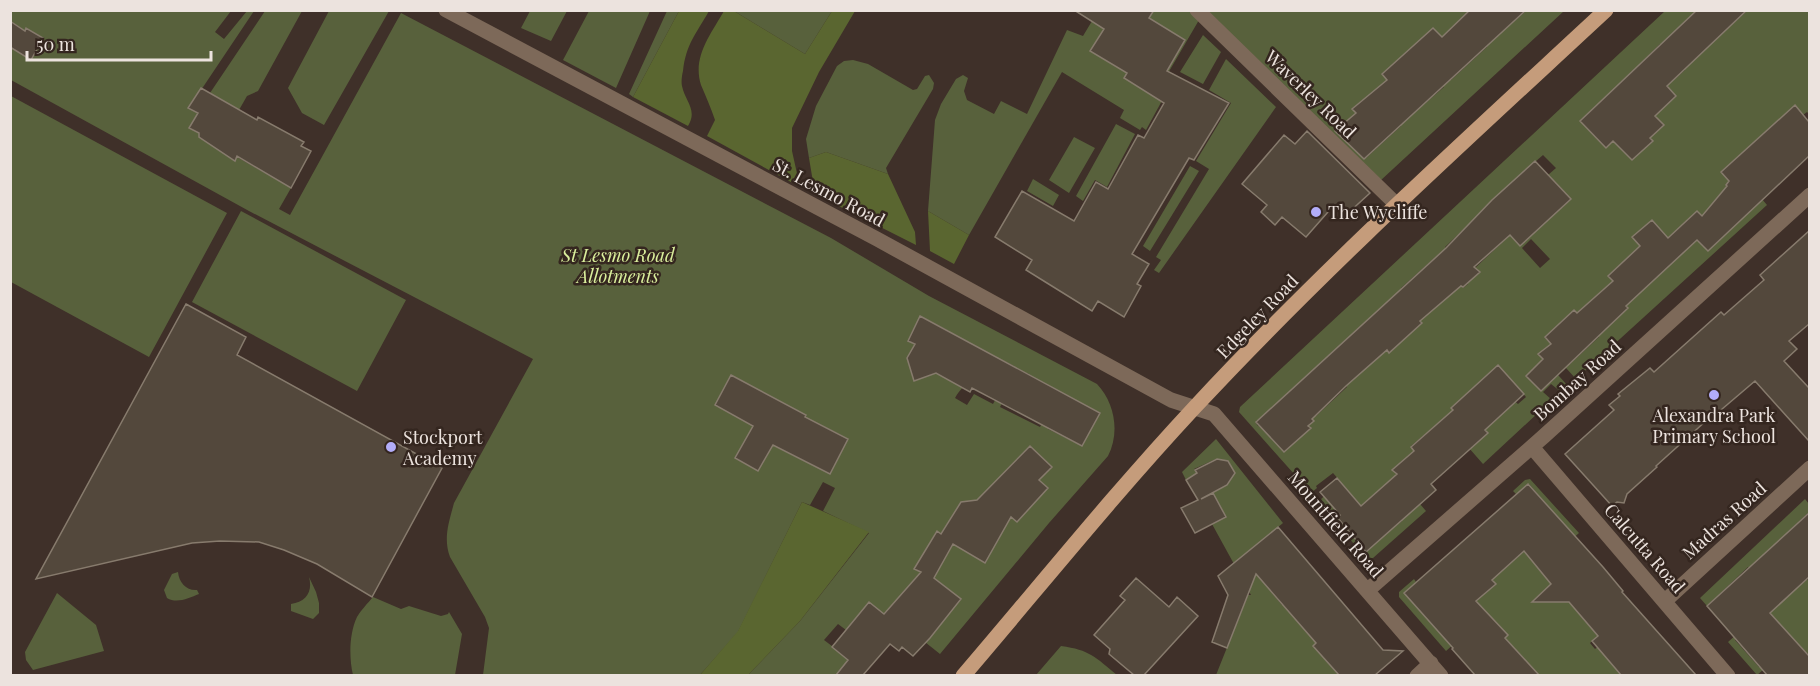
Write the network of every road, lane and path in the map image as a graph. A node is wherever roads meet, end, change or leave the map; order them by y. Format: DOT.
graph roads {
  1 [pos="447,10"];
  2 [pos="1197,10"];
  3 [pos="1606,10"];
  4 [pos="1809,195"];
  5 [pos="1397,205"];
  6 [pos="1194,408"];
  7 [pos="1532,447"];
  8 [pos="1809,468"];
  9 [pos="1368,590"];
  10 [pos="1665,601"];
  11 [pos="1431,663"];
  12 [pos="963,675"];
  13 [pos="1417,675"];
  14 [pos="1441,675"];
  15 [pos="1728,675"];
  1 -- 6 [label="street, St. Lesmo Road"];
  2 -- 5 [label="street, Waverley Road"];
  3 -- 5 [label="main road, Edgeley Road"];
  4 -- 7 [label="street, Bombay Road"];
  5 -- 6 [label="main road, Edgeley Road"];
  6 -- 9 [label="street, Mountfield Road"];
  6 -- 12 [label="main road, Edgeley Road"];
  7 -- 9 [label="street, Bombay Road"];
  7 -- 10 [label="street, Calcutta Road"];
  8 -- 10 [label="street, Madras Road"];
  9 -- 11 [label="street, Mountfield Road"];
  10 -- 15 [label="street, Calcutta Road"];
  11 -- 13 [label="street"];
  11 -- 14 [label="street, Mountfield Road"];
}
